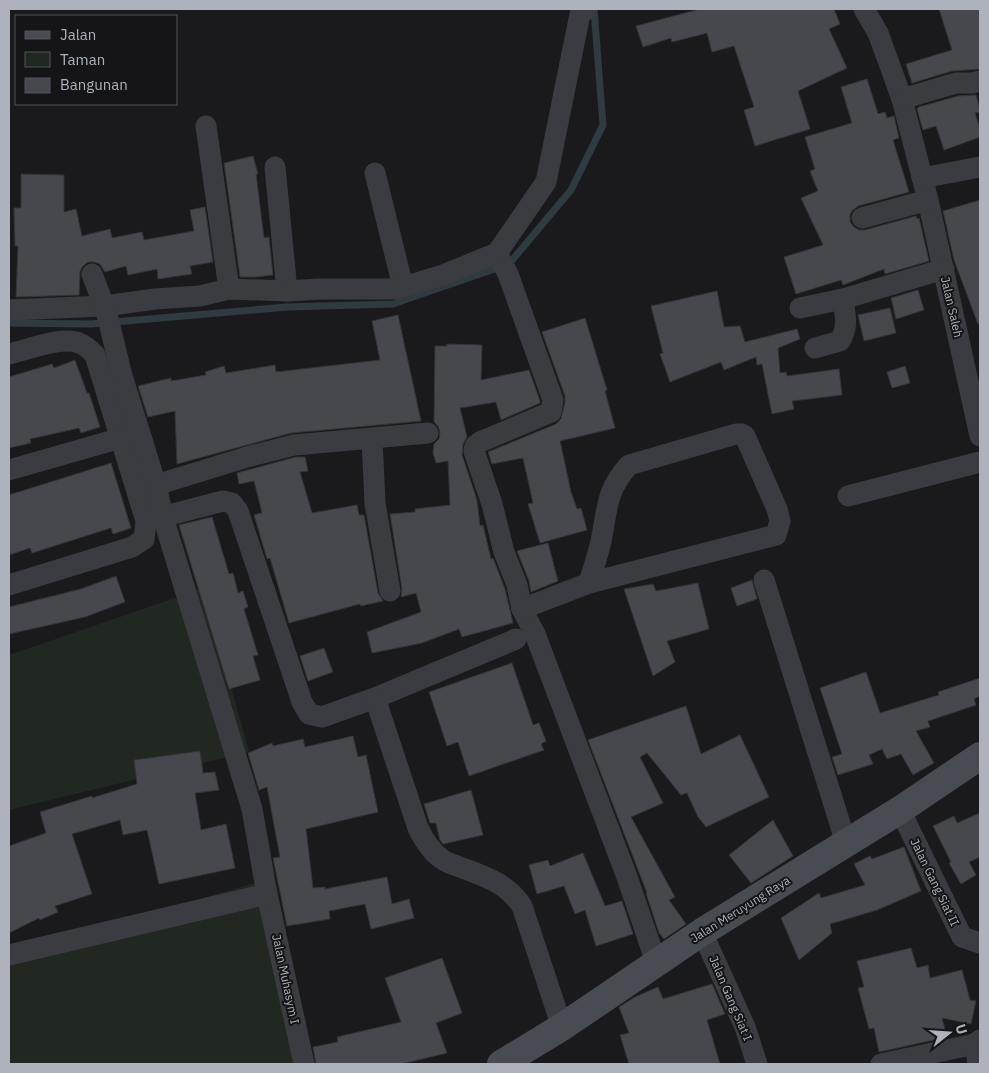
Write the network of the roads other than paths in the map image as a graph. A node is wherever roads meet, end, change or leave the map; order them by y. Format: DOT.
graph roads {
  1 [pos="864,9"];
  2 [pos="583,12"];
  3 [pos="980,80"];
  4 [pos="902,100"];
  5 [pos="206,126"];
  6 [pos="274,167"];
  7 [pos="980,167"];
  8 [pos="375,173"];
  9 [pos="922,178"];
  10 [pos="928,200"];
  11 [pos="862,218"];
  12 [pos="501,262"];
  13 [pos="944,269"];
  14 [pos="92,274"];
  15 [pos="403,287"];
  16 [pos="229,289"];
  17 [pos="287,291"];
  18 [pos="843,299"];
  19 [pos="800,308"];
  20 [pos="9,310"];
  21 [pos="105,310"];
  22 [pos="815,348"];
  23 [pos="9,354"];
  24 [pos="428,433"];
  25 [pos="980,436"];
  26 [pos="121,438"];
  27 [pos="372,439"];
  28 [pos="980,462"];
  29 [pos="9,470"];
  30 [pos="156,485"];
  31 [pos="848,496"];
  32 [pos="155,519"];
  33 [pos="764,580"];
  34 [pos="589,583"];
  35 [pos="9,585"];
  36 [pos="390,591"];
  37 [pos="522,609"];
  38 [pos="516,639"];
  39 [pos="375,698"];
  40 [pos="980,758"];
  41 [pos="900,810"];
  42 [pos="846,843"];
  43 [pos="267,894"];
  44 [pos="702,932"];
  45 [pos="980,943"];
  46 [pos="9,955"];
  47 [pos="656,962"];
  48 [pos="562,1026"];
  49 [pos="978,1049"];
  50 [pos="304,1064"];
  51 [pos="501,1064"];
  52 [pos="757,1064"];
  53 [pos="881,1064"];
  1 -- 4 [label="street, Jalan Saleh"];
  2 -- 12 [label="street"];
  3 -- 4 [label="street"];
  4 -- 9 [label="street, Jalan Saleh"];
  5 -- 16 [label="street"];
  6 -- 17 [label="street"];
  7 -- 9 [label="street"];
  8 -- 15 [label="street"];
  9 -- 10 [label="street, Jalan Saleh"];
  10 -- 11 [label="street"];
  10 -- 13 [label="street, Jalan Saleh"];
  12 -- 15 [label="street"];
  12 -- 37 [label="street"];
  13 -- 18 [label="street"];
  13 -- 25 [label="street, Jalan Saleh"];
  14 -- 21 [label="street"];
  15 -- 17 [label="street"];
  16 -- 17 [label="street"];
  16 -- 21 [label="street"];
  18 -- 19 [label="street"];
  18 -- 22 [label="street"];
  20 -- 21 [label="street"];
  21 -- 30 [label="street"];
  23 -- 26 [label="street"];
  24 -- 27 [label="street"];
  26 -- 29 [label="street"];
  26 -- 32 [label="street"];
  27 -- 30 [label="street"];
  27 -- 36 [label="street"];
  28 -- 31 [label="street"];
  30 -- 32 [label="street"];
  32 -- 35 [label="street"];
  32 -- 39 [label="street"];
  32 -- 43 [label="street, Jalan Muhasym I"];
  33 -- 42 [label="street"];
  34 -- 34 [label="street"];
  34 -- 37 [label="street"];
  37 -- 47 [label="street"];
  38 -- 39 [label="street"];
  39 -- 48 [label="street"];
  40 -- 41 [label="main road, Jalan Meruyung Raya"];
  41 -- 42 [label="main road, Jalan Meruyung Raya"];
  41 -- 45 [label="street, Jalan Gang Siat II"];
  42 -- 44 [label="main road, Jalan Meruyung Raya"];
  43 -- 46 [label="street"];
  43 -- 50 [label="street, Jalan Muhasym I"];
  44 -- 47 [label="main road, Jalan Meruyung Raya"];
  44 -- 52 [label="street, Jalan Gang Siat I"];
  47 -- 48 [label="main road, Jalan Meruyung Raya"];
  48 -- 51 [label="main road, Jalan Meruyung Raya"];
  49 -- 53 [label="street"];
}
